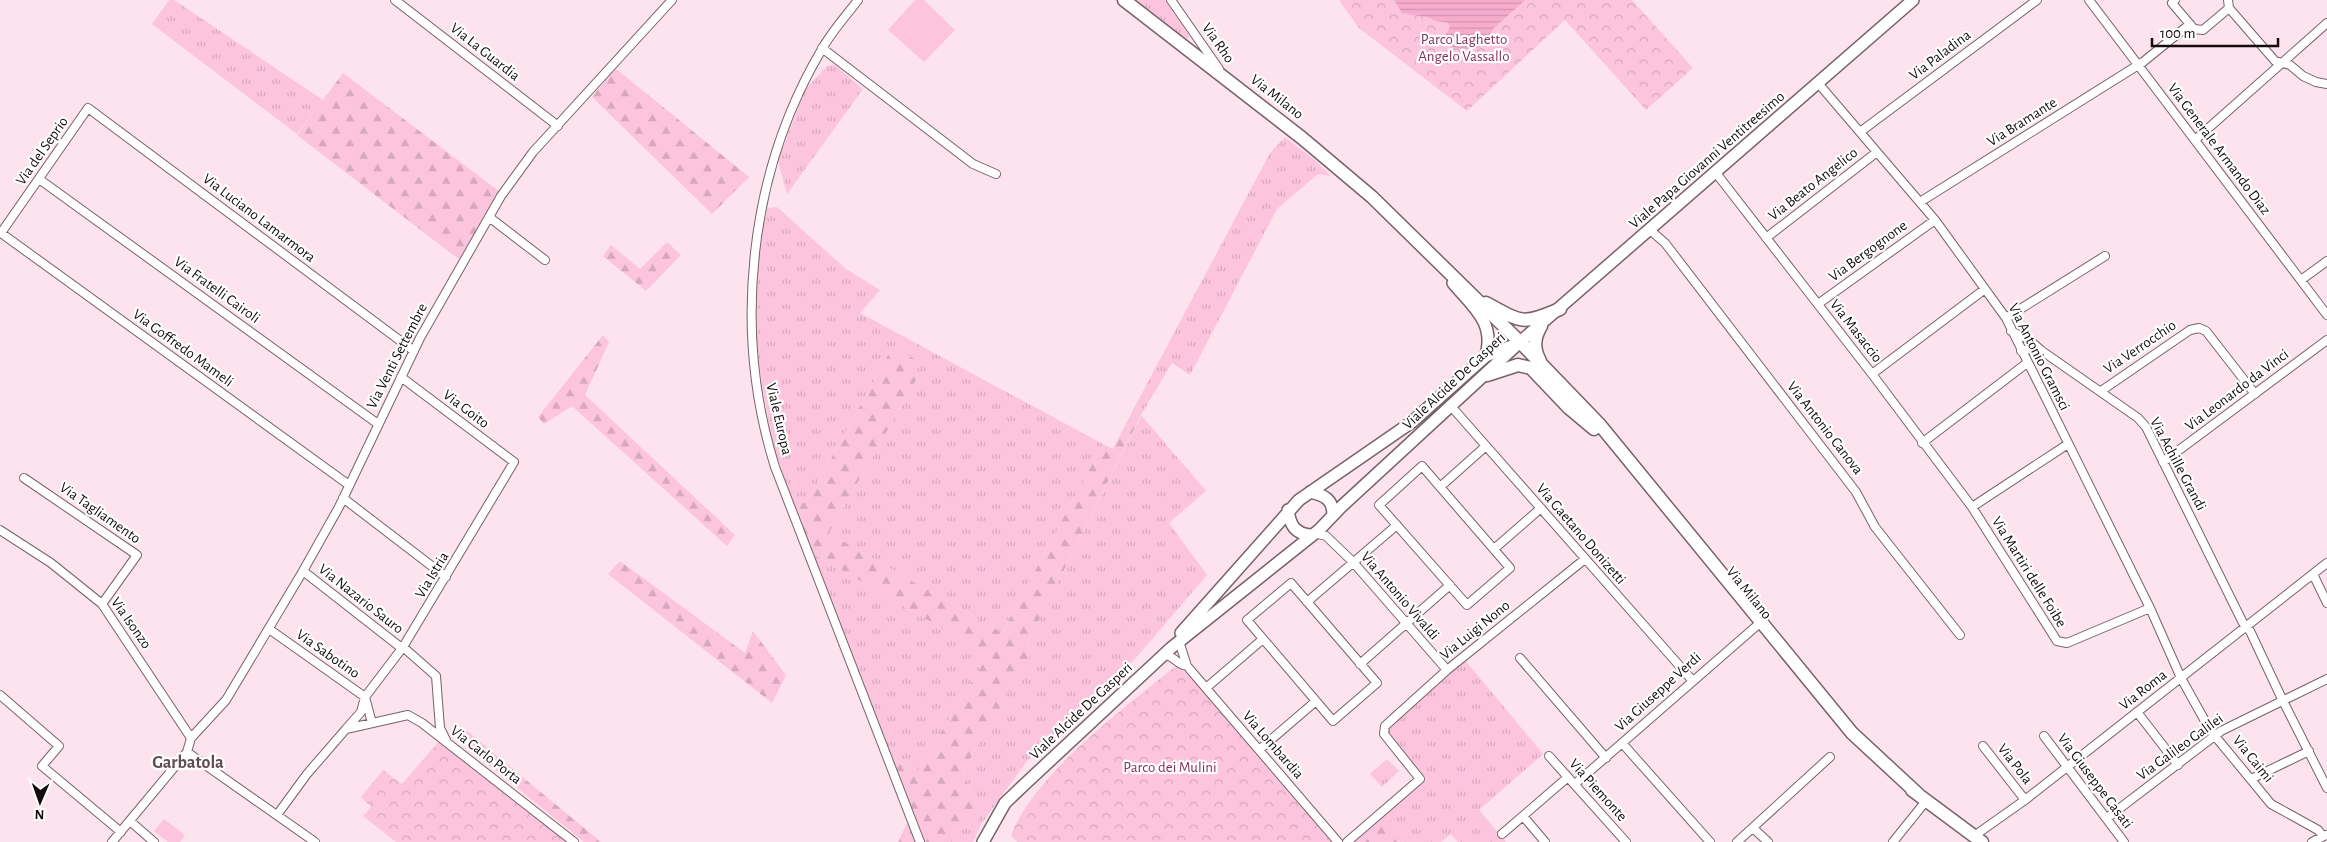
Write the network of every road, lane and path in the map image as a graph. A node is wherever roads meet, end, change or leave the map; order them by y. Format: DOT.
graph roads {
  1 [pos="395,0"];
  2 [pos="672,0"];
  3 [pos="858,0"];
  4 [pos="1124,0"];
  5 [pos="1171,0"];
  6 [pos="1913,0"];
  7 [pos="2037,0"];
  8 [pos="2089,0"];
  9 [pos="2172,1"];
  10 [pos="2228,4"];
  11 [pos="2327,23"];
  12 [pos="2190,24"];
  13 [pos="822,48"];
  14 [pos="2282,63"];
  15 [pos="2138,65"];
  16 [pos="1225,77"];
  17 [pos="1818,83"];
  18 [pos="2327,84"];
  19 [pos="88,108"];
  20 [pos="558,126"];
  21 [pos="1860,132"];
  22 [pos="2195,140"];
  23 [pos="1877,152"];
  24 [pos="1716,173"];
  25 [pos="996,174"];
  26 [pos="39,179"];
  27 [pos="1920,202"];
  28 [pos="489,217"];
  29 [pos="1935,220"];
  30 [pos="1403,227"];
  31 [pos="1653,227"];
  32 [pos="1,233"];
  33 [pos="1766,238"];
  34 [pos="2105,256"];
  35 [pos="545,260"];
  36 [pos="2327,261"];
  37 [pos="2300,280"];
  38 [pos="1985,289"];
  39 [pos="1473,296"];
  40 [pos="1818,304"];
  41 [pos="1560,309"];
  42 [pos="2327,315"];
  43 [pos="2006,318"];
  44 [pos="1541,326"];
  45 [pos="2011,331"];
  46 [pos="2327,340"];
  47 [pos="1520,342"];
  48 [pos="414,351"];
  49 [pos="2021,351"];
  50 [pos="2042,351"];
  51 [pos="1486,356"];
  52 [pos="2027,364"];
  53 [pos="1544,368"];
  54 [pos="1872,374"];
  55 [pos="1487,375"];
  56 [pos="401,377"];
  57 [pos="2101,391"];
  58 [pos="2255,394"];
  59 [pos="1570,395"];
  60 [pos="1450,406"];
  61 [pos="378,424"];
  62 [pos="1594,430"];
  63 [pos="1922,443"];
  64 [pos="2068,444"];
  65 [pos="1486,446"];
  66 [pos="514,462"];
  67 [pos="2163,462"];
  68 [pos="24,478"];
  69 [pos="349,485"];
  70 [pos="1440,487"];
  71 [pos="1310,492"];
  72 [pos="343,498"];
  73 [pos="1540,508"];
  74 [pos="1972,508"];
  75 [pos="1288,510"];
  76 [pos="1330,518"];
  77 [pos="1397,525"];
  78 [pos="0,530"];
  79 [pos="1312,534"];
  80 [pos="1332,541"];
  81 [pos="1494,549"];
  82 [pos="1585,559"];
  83 [pos="1353,562"];
  84 [pos="2327,564"];
  85 [pos="303,571"];
  86 [pos="2313,574"];
  87 [pos="446,578"];
  88 [pos="1450,585"];
  89 [pos="1307,602"];
  90 [pos="2327,603"];
  91 [pos="102,604"];
  92 [pos="2150,608"];
  93 [pos="1406,624"];
  94 [pos="1758,624"];
  95 [pos="2246,626"];
  96 [pos="269,629"];
  97 [pos="1960,635"];
  98 [pos="1263,639"];
  99 [pos="403,647"];
  100 [pos="1170,651"];
  101 [pos="1520,658"];
  102 [pos="1360,664"];
  103 [pos="1187,666"];
  104 [pos="1447,670"];
  105 [pos="2181,678"];
  106 [pos="2327,678"];
  107 [pos="1692,680"];
  108 [pos="1206,688"];
  109 [pos="0,694"];
  110 [pos="365,697"];
  111 [pos="1316,701"];
  112 [pos="2283,701"];
  113 [pos="2137,712"];
  114 [pos="372,723"];
  115 [pos="346,729"];
  116 [pos="2215,735"];
  117 [pos="2044,736"];
  118 [pos="191,738"];
  119 [pos="446,742"];
  120 [pos="1622,743"];
  121 [pos="1983,746"];
  122 [pos="1259,750"];
  123 [pos="2309,751"];
  124 [pos="187,752"];
  125 [pos="1549,756"];
  126 [pos="1830,757"];
  127 [pos="1606,758"];
  128 [pos="2178,765"];
  129 [pos="2068,766"];
  130 [pos="1568,777"];
  131 [pos="2251,779"];
  132 [pos="1026,783"];
  133 [pos="1574,784"];
  134 [pos="2327,788"];
  135 [pos="1923,798"];
  136 [pos="2025,800"];
  137 [pos="278,815"];
  138 [pos="1523,816"];
  139 [pos="2106,818"];
  140 [pos="130,821"];
  141 [pos="1753,828"];
  142 [pos="990,829"];
  143 [pos="121,832"];
  144 [pos="1502,834"];
  145 [pos="2325,835"];
  146 [pos="1978,839"];
  147 [pos="1622,841"];
  148 [pos="112,842"];
  149 [pos="154,842"];
  150 [pos="315,842"];
  151 [pos="574,842"];
  152 [pos="920,842"];
  153 [pos="979,842"];
  154 [pos="983,842"];
  155 [pos="990,842"];
  156 [pos="1338,842"];
  157 [pos="1347,842"];
  158 [pos="1545,842"];
  159 [pos="1710,842"];
  160 [pos="1737,842"];
  161 [pos="1768,842"];
  162 [pos="1893,842"];
  163 [pos="2124,842"];
  164 [pos="2312,842"];
  1 -- 20 [label="street, Via La Guardia"];
  2 -- 20 [label="street, Via Venti Settembre"];
  3 -- 13 [label="street, Viale Europa"];
  4 -- 16 [label="main road, Via Milano"];
  5 -- 16 [label="street, Via Rho"];
  6 -- 17 [label="street, Viale Papa Giovanni Ventitreesimo"];
  7 -- 21 [label="street, Via Paladina"];
  8 -- 15 [label="street, Via Generale Armando Diaz"];
  9 -- 12 [label="street"];
  10 -- 12 [label="street"];
  10 -- 14 [label="street"];
  11 -- 14 [label="street"];
  12 -- 15 [label="street, Via Bramante"];
  13 -- 25 [label="street"];
  13 -- 152 [label="street, Viale Europa"];
  14 -- 18 [label="street"];
  14 -- 22 [label="street"];
  15 -- 22 [label="street, Via Generale Armando Diaz"];
  15 -- 27 [label="street, Via Bramante"];
  16 -- 30 [label="main road, Via Milano"];
  17 -- 21 [label="street, Via Antonio Gramsci"];
  17 -- 24 [label="street, Viale Papa Giovanni Ventitreesimo"];
  19 -- 26 [label="street, Via del Seprio"];
  19 -- 48 [label="street, Via Luciano Lamarmora"];
  20 -- 28 [label="street, Via Venti Settembre"];
  21 -- 23 [label="street, Via Antonio Gramsci"];
  22 -- 37 [label="street, Via Generale Armando Diaz"];
  23 -- 27 [label="street, Via Antonio Gramsci"];
  23 -- 33 [label="street, Via Beato Angelico"];
  24 -- 31 [label="street, Viale Papa Giovanni Ventitreesimo"];
  24 -- 33 [label="street, Via Masaccio"];
  26 -- 32 [label="street, Via del Seprio"];
  26 -- 61 [label="street, Via Fratelli Cairoli"];
  27 -- 29 [label="street, Via Antonio Gramsci"];
  28 -- 35 [label="street"];
  28 -- 48 [label="street, Via Venti Settembre"];
  29 -- 38 [label="street, Via Antonio Gramsci"];
  29 -- 40 [label="street, Via Bergognone"];
  30 -- 39 [label="main road, Via Milano"];
  30 -- 51 [label="street, Via Milano"];
  31 -- 41 [label="street, Viale Papa Giovanni Ventitreesimo"];
  31 -- 97 [label="street, Via Antonio Canova"];
  32 -- 69 [label="street, Via Goffredo Mameli"];
  33 -- 40 [label="street, Via Masaccio"];
  34 -- 43 [label="street"];
  36 -- 37 [label="street"];
  37 -- 42 [label="street, Via Generale Armando Diaz"];
  38 -- 43 [label="street, Via Antonio Gramsci"];
  38 -- 54 [label="street"];
  39 -- 41 [label="main road"];
  39 -- 47 [label="main road, Via Milano"];
  40 -- 54 [label="street, Via Masaccio"];
  41 -- 44 [label="street, Viale Papa Giovanni Ventitreesimo"];
  43 -- 45 [label="street, Via Antonio Gramsci"];
  44 -- 47 [label="street, Viale Papa Giovanni Ventitreesimo"];
  44 -- 53 [label="main road"];
  45 -- 49 [label="street, Via Antonio Gramsci"];
  45 -- 50 [label="street, Via Achille Grandi"];
  46 -- 58 [label="street, Via Leonardo da Vinci"];
  47 -- 51 [label="street, Viale Alcide De Gasperi"];
  47 -- 53 [label="main road, Via Milano"];
  47 -- 55 [label="street, Viale Alcide De Gasperi"];
  48 -- 56 [label="street, Via Venti Settembre"];
  49 -- 50 [label="street"];
  49 -- 52 [label="street, Via Antonio Gramsci"];
  50 -- 57 [label="street, Via Achille Grandi"];
  51 -- 71 [label="street, Viale Alcide De Gasperi"];
  52 -- 63 [label="street"];
  52 -- 64 [label="street, Via Antonio Gramsci"];
  53 -- 59 [label="main road, Via Milano"];
  54 -- 63 [label="street, Via Masaccio"];
  55 -- 60 [label="street, Viale Alcide De Gasperi"];
  55 -- 62 [label="main road"];
  56 -- 61 [label="street, Via Venti Settembre"];
  56 -- 66 [label="street, Via Goito"];
  57 -- 58 [label="street, Via Verrocchio"];
  57 -- 67 [label="street, Via Achille Grandi"];
  58 -- 67 [label="street, Via Leonardo da Vinci"];
  59 -- 62 [label="main road, Via Milano"];
  59 -- 94 [label="main road, Via Milano"];
  60 -- 65 [label="street, Via Gaetano Donizetti"];
  60 -- 76 [label="street, Viale Alcide De Gasperi"];
  61 -- 69 [label="street, Via Venti Settembre"];
  62 -- 94 [label="main road, Via Milano"];
  63 -- 74 [label="street, Via Masaccio"];
  64 -- 74 [label="street"];
  64 -- 92 [label="street, Via Antonio Gramsci"];
  65 -- 70 [label="street"];
  65 -- 73 [label="street, Via Gaetano Donizetti"];
  66 -- 87 [label="street, Via Istria"];
  67 -- 95 [label="street, Via Achille Grandi"];
  68 -- 91 [label="street, Via Tagliamento"];
  69 -- 72 [label="street, Via Venti Settembre"];
  70 -- 77 [label="street"];
  70 -- 81 [label="street"];
  71 -- 75 [label="street, Viale Alcide De Gasperi"];
  71 -- 76 [label="street"];
  72 -- 85 [label="street, Via Venti Settembre"];
  72 -- 87 [label="street"];
  73 -- 81 [label="street"];
  73 -- 82 [label="street, Via Gaetano Donizetti"];
  74 -- 92 [label="street, Via Martiri delle Foibe"];
  75 -- 79 [label="street"];
  75 -- 100 [label="street, Viale Alcide De Gasperi"];
  76 -- 79 [label="street, Viale Alcide De Gasperi"];
  76 -- 80 [label="street"];
  77 -- 83 [label="street"];
  77 -- 88 [label="street"];
  78 -- 91 [label="street, Via Isonzo"];
  79 -- 80 [label="street, Via Antonio Vivaldi"];
  79 -- 100 [label="street, Viale Alcide De Gasperi"];
  80 -- 83 [label="street, Via Antonio Vivaldi"];
  81 -- 88 [label="street"];
  82 -- 104 [label="street, Via Luigi Nono"];
  82 -- 107 [label="street, Via Gaetano Donizetti"];
  83 -- 89 [label="street"];
  83 -- 93 [label="street, Via Antonio Vivaldi"];
  84 -- 86 [label="street, Via Roma"];
  85 -- 96 [label="street, Via Venti Settembre"];
  85 -- 99 [label="street, Via Nazario Sauro"];
  86 -- 90 [label="street"];
  86 -- 95 [label="street, Via Roma"];
  87 -- 99 [label="street, Via Istria"];
  88 -- 93 [label="street"];
  89 -- 98 [label="street"];
  89 -- 102 [label="street"];
  91 -- 118 [label="street, Via Isonzo"];
  92 -- 105 [label="street, Via Antonio Gramsci"];
  93 -- 102 [label="street"];
  93 -- 104 [label="street, Via Antonio Vivaldi"];
  94 -- 107 [label="street, Via Giuseppe Verdi"];
  94 -- 135 [label="main road, Via Milano"];
  95 -- 105 [label="street, Via Roma"];
  95 -- 112 [label="street, Via Achille Grandi"];
  96 -- 110 [label="street, Via Sabotino"];
  96 -- 118 [label="street, Via Venti Settembre"];
  98 -- 108 [label="street"];
  98 -- 111 [label="street"];
  99 -- 110 [label="street, Via Istria"];
  99 -- 119 [label="street, Via Nazario Sauro"];
  100 -- 103 [label="street, Via Lombardia"];
  100 -- 103 [label="street, Via Lombardia"];
  100 -- 132 [label="street, Viale Alcide De Gasperi"];
  101 -- 127 [label="street"];
  102 -- 111 [label="street"];
  103 -- 108 [label="street, Via Lombardia"];
  104 -- 157 [label="street, Via Luigi Nono"];
  105 -- 113 [label="street, Via Roma"];
  105 -- 116 [label="street, Via Caimi"];
  106 -- 112 [label="street, Via Galileo Galilei"];
  107 -- 120 [label="street, Via Giuseppe Verdi"];
  108 -- 122 [label="street, Via Lombardia"];
  109 -- 143 [label="street"];
  110 -- 114 [label="street"];
  110 -- 115 [label="street, Via Sabotino"];
  111 -- 122 [label="street"];
  112 -- 116 [label="street, Via Galileo Galilei"];
  112 -- 123 [label="street, Via Achille Grandi"];
  113 -- 128 [label="street"];
  113 -- 129 [label="street, Via Roma"];
  114 -- 115 [label="street, Via Carlo Porta"];
  114 -- 119 [label="street, Via Carlo Porta"];
  115 -- 137 [label="street"];
  116 -- 128 [label="street, Via Galileo Galilei"];
  116 -- 131 [label="street, Via Caimi"];
  117 -- 129 [label="street, Via Giuseppe Casati"];
  118 -- 124 [label="street, Via Venti Settembre"];
  119 -- 151 [label="street, Via Carlo Porta"];
  120 -- 127 [label="street, Via Giuseppe Verdi"];
  120 -- 159 [label="street"];
  121 -- 136 [label="street, Via Pola"];
  122 -- 156 [label="street, Via Lombardia"];
  123 -- 131 [label="street"];
  123 -- 134 [label="street, Via Achille Grandi"];
  124 -- 137 [label="street"];
  124 -- 140 [label="street"];
  125 -- 130 [label="street, Via Piemonte"];
  126 -- 141 [label="street"];
  127 -- 133 [label="street, Via Giuseppe Verdi"];
  128 -- 139 [label="street, Via Galileo Galilei"];
  129 -- 136 [label="street, Via Roma"];
  129 -- 139 [label="street, Via Giuseppe Casati"];
  130 -- 133 [label="street, Via Piemonte"];
  130 -- 138 [label="street"];
  131 -- 145 [label="street, Via Caimi"];
  132 -- 142 [label="street, Viale Alcide De Gasperi"];
  132 -- 155 [label="street, Viale Alcide De Gasperi"];
  133 -- 147 [label="street, Via Piemonte"];
  135 -- 146 [label="main road, Via Milano"];
  135 -- 162 [label="street"];
  136 -- 146 [label="street, Via Roma"];
  137 -- 150 [label="street"];
  138 -- 144 [label="street"];
  138 -- 158 [label="street"];
  139 -- 163 [label="street, Via Giuseppe Casati"];
  140 -- 143 [label="street"];
  140 -- 149 [label="street"];
  141 -- 160 [label="street"];
  141 -- 161 [label="street"];
  142 -- 153 [label="street"];
  142 -- 154 [label="street, Viale Alcide De Gasperi"];
  143 -- 148 [label="street"];
  145 -- 164 [label="street"];
}
